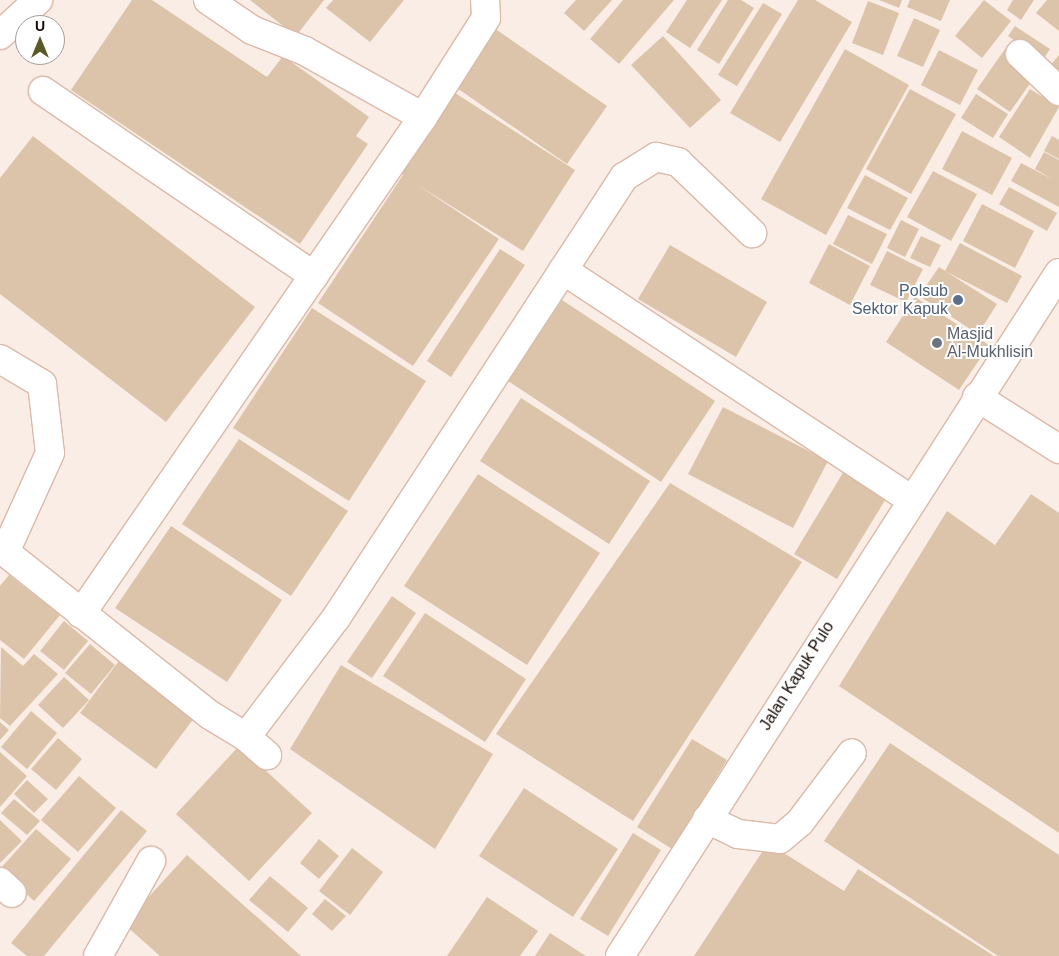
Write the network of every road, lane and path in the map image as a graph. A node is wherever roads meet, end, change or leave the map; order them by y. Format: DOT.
graph roads {
  1 [pos="38,0"];
  2 [pos="208,0"];
  3 [pos="485,0"];
  4 [pos="0,35"];
  5 [pos="1020,54"];
  6 [pos="43,91"];
  7 [pos="1059,91"];
  8 [pos="423,117"];
  9 [pos="752,233"];
  10 [pos="563,270"];
  11 [pos="1059,273"];
  12 [pos="314,276"];
  13 [pos="0,360"];
  14 [pos="977,397"];
  15 [pos="1059,450"];
  16 [pos="910,499"];
  17 [pos="2,550"];
  18 [pos="81,614"];
  19 [pos="246,737"];
  20 [pos="852,753"];
  21 [pos="267,755"];
  22 [pos="706,819"];
  23 [pos="151,861"];
  24 [pos="98,956"];
  25 [pos="620,956"];
  1 -- 4 [label="street"];
  2 -- 8 [label="street"];
  3 -- 8 [label="street"];
  5 -- 7 [label="street"];
  6 -- 12 [label="street"];
  8 -- 12 [label="street"];
  9 -- 10 [label="street"];
  10 -- 16 [label="street"];
  10 -- 19 [label="street"];
  11 -- 14 [label="street, Jalan Kapuk Pulo"];
  12 -- 18 [label="street"];
  13 -- 17 [label="street"];
  14 -- 15 [label="street"];
  14 -- 16 [label="street, Jalan Kapuk Pulo"];
  16 -- 22 [label="street, Jalan Kapuk Pulo"];
  17 -- 18 [label="street"];
  18 -- 19 [label="street"];
  19 -- 21 [label="street"];
  20 -- 22 [label="street"];
  22 -- 25 [label="street, Jalan Kapuk Pulo"];
  23 -- 24 [label="street"];
}
